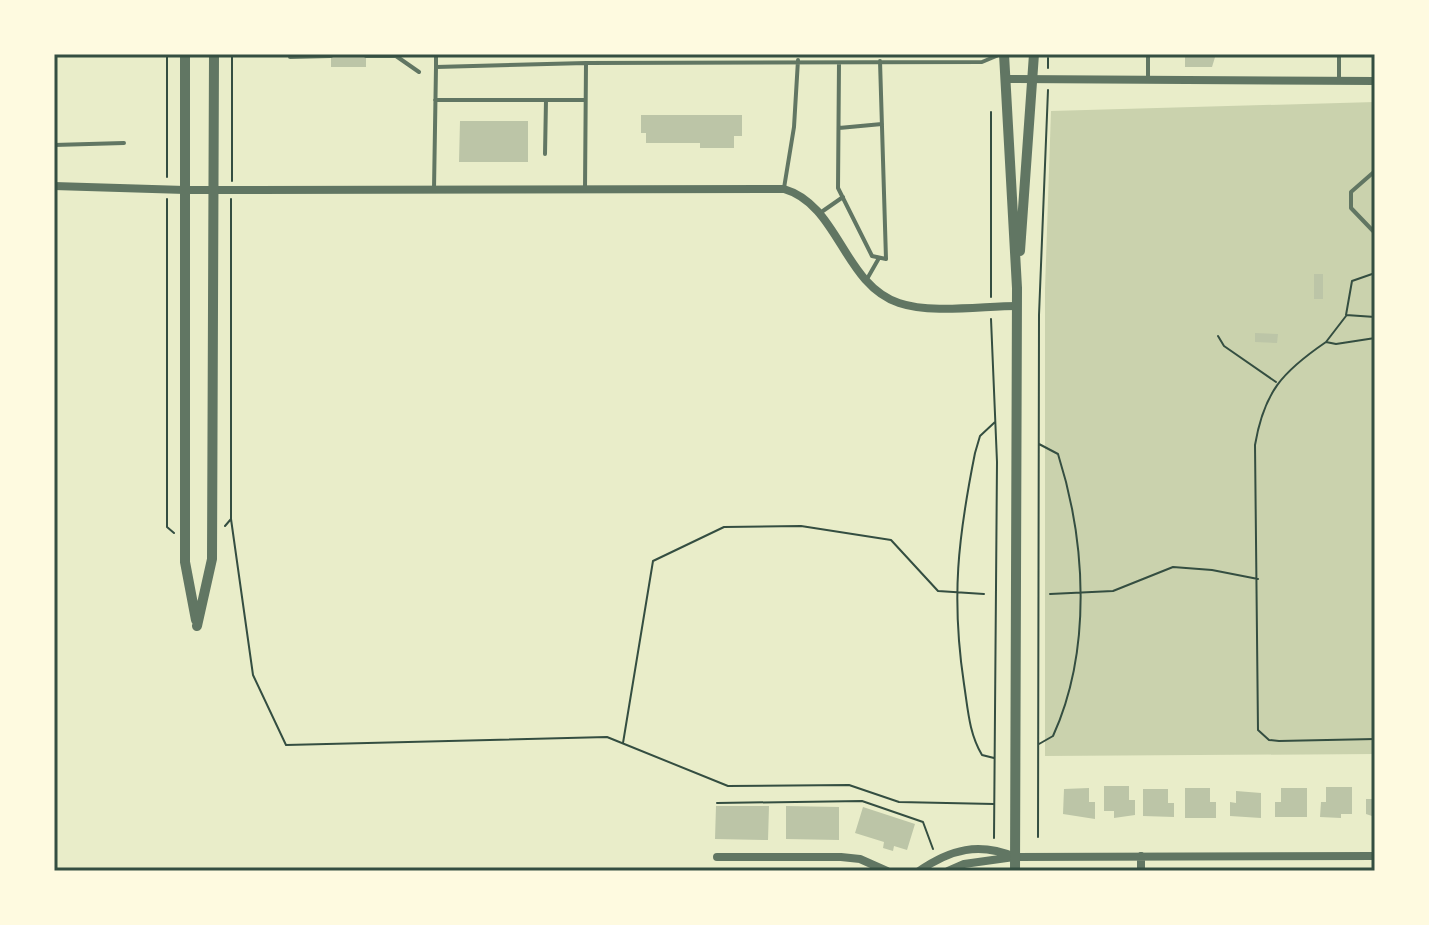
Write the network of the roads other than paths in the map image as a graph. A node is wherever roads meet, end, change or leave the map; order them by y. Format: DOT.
graph roads {
  1 [pos="185,54"];
  2 [pos="214,54"];
  3 [pos="436,54"];
  4 [pos="1002,54"];
  5 [pos="1034,54"];
  6 [pos="1148,54"];
  7 [pos="1339,54"];
  8 [pos="313,55"];
  9 [pos="331,56"];
  10 [pos="366,56"];
  11 [pos="290,57"];
  12 [pos="798,60"];
  13 [pos="880,61"];
  14 [pos="839,62"];
  15 [pos="586,63"];
  16 [pos="436,67"];
  17 [pos="419,72"];
  18 [pos="1005,79"];
  19 [pos="1034,81"];
  20 [pos="1148,81"];
  21 [pos="1339,81"];
  22 [pos="1375,81"];
  23 [pos="435,100"];
  24 [pos="546,100"];
  25 [pos="586,100"];
  26 [pos="54,123"];
  27 [pos="882,124"];
  28 [pos="839,128"];
  29 [pos="124,143"];
  30 [pos="54,145"];
  31 [pos="545,154"];
  32 [pos="1375,171"];
  33 [pos="54,186"];
  34 [pos="214,189"];
  35 [pos="434,189"];
  36 [pos="585,189"];
  37 [pos="784,189"];
  38 [pos="185,190"];
  39 [pos="843,197"];
  40 [pos="820,213"];
  41 [pos="1375,233"];
  42 [pos="879,258"];
  43 [pos="867,279"];
  44 [pos="1017,288"];
  45 [pos="1017,306"];
  46 [pos="1141,856"];
  47 [pos="1375,856"];
  48 [pos="717,857"];
  49 [pos="1015,857"];
  50 [pos="887,871"];
  51 [pos="919,871"];
  52 [pos="948,871"];
  53 [pos="1015,871"];
  54 [pos="1141,871"];
  1 -- 38 [label="street"];
  2 -- 34 [label="street"];
  3 -- 16 [label="lane"];
  4 -- 13 [label="lane"];
  4 -- 18 [label="street"];
  5 -- 19 [label="street"];
  6 -- 20 [label="lane"];
  7 -- 21 [label="lane"];
  8 -- 9 [label="lane"];
  8 -- 11 [label="lane"];
  10 -- 17 [label="lane"];
  12 -- 14 [label="lane"];
  12 -- 15 [label="lane"];
  12 -- 37 [label="lane"];
  13 -- 14 [label="lane"];
  13 -- 27 [label="lane"];
  14 -- 28 [label="lane"];
  15 -- 16 [label="lane"];
  15 -- 25 [label="lane"];
  16 -- 23 [label="lane"];
  18 -- 19 [label="street"];
  18 -- 44 [label="street"];
  19 -- 20 [label="street"];
  19 -- 44 [label="street"];
  20 -- 21 [label="street"];
  21 -- 22 [label="street"];
  23 -- 24 [label="lane"];
  23 -- 35 [label="lane"];
  24 -- 25 [label="lane"];
  24 -- 31 [label="lane"];
  25 -- 36 [label="lane"];
  26 -- 30 [label="lane"];
  27 -- 28 [label="lane"];
  27 -- 42 [label="lane"];
  28 -- 39 [label="lane"];
  29 -- 30 [label="lane"];
  32 -- 41 [label="lane"];
  33 -- 38 [label="street"];
  34 -- 35 [label="street"];
  34 -- 38 [label="street"];
  34 -- 38 [label="street"];
  35 -- 36 [label="street"];
  36 -- 37 [label="street"];
  37 -- 40 [label="street"];
  39 -- 40 [label="lane"];
  39 -- 42 [label="lane"];
  40 -- 43 [label="street"];
  42 -- 43 [label="lane"];
  43 -- 45 [label="street"];
  44 -- 45 [label="street"];
  45 -- 49 [label="street"];
  46 -- 47 [label="street"];
  46 -- 49 [label="street"];
  46 -- 54 [label="street"];
  48 -- 50 [label="street"];
  49 -- 51 [label="street"];
  49 -- 52 [label="street"];
  49 -- 53 [label="street"];
}
